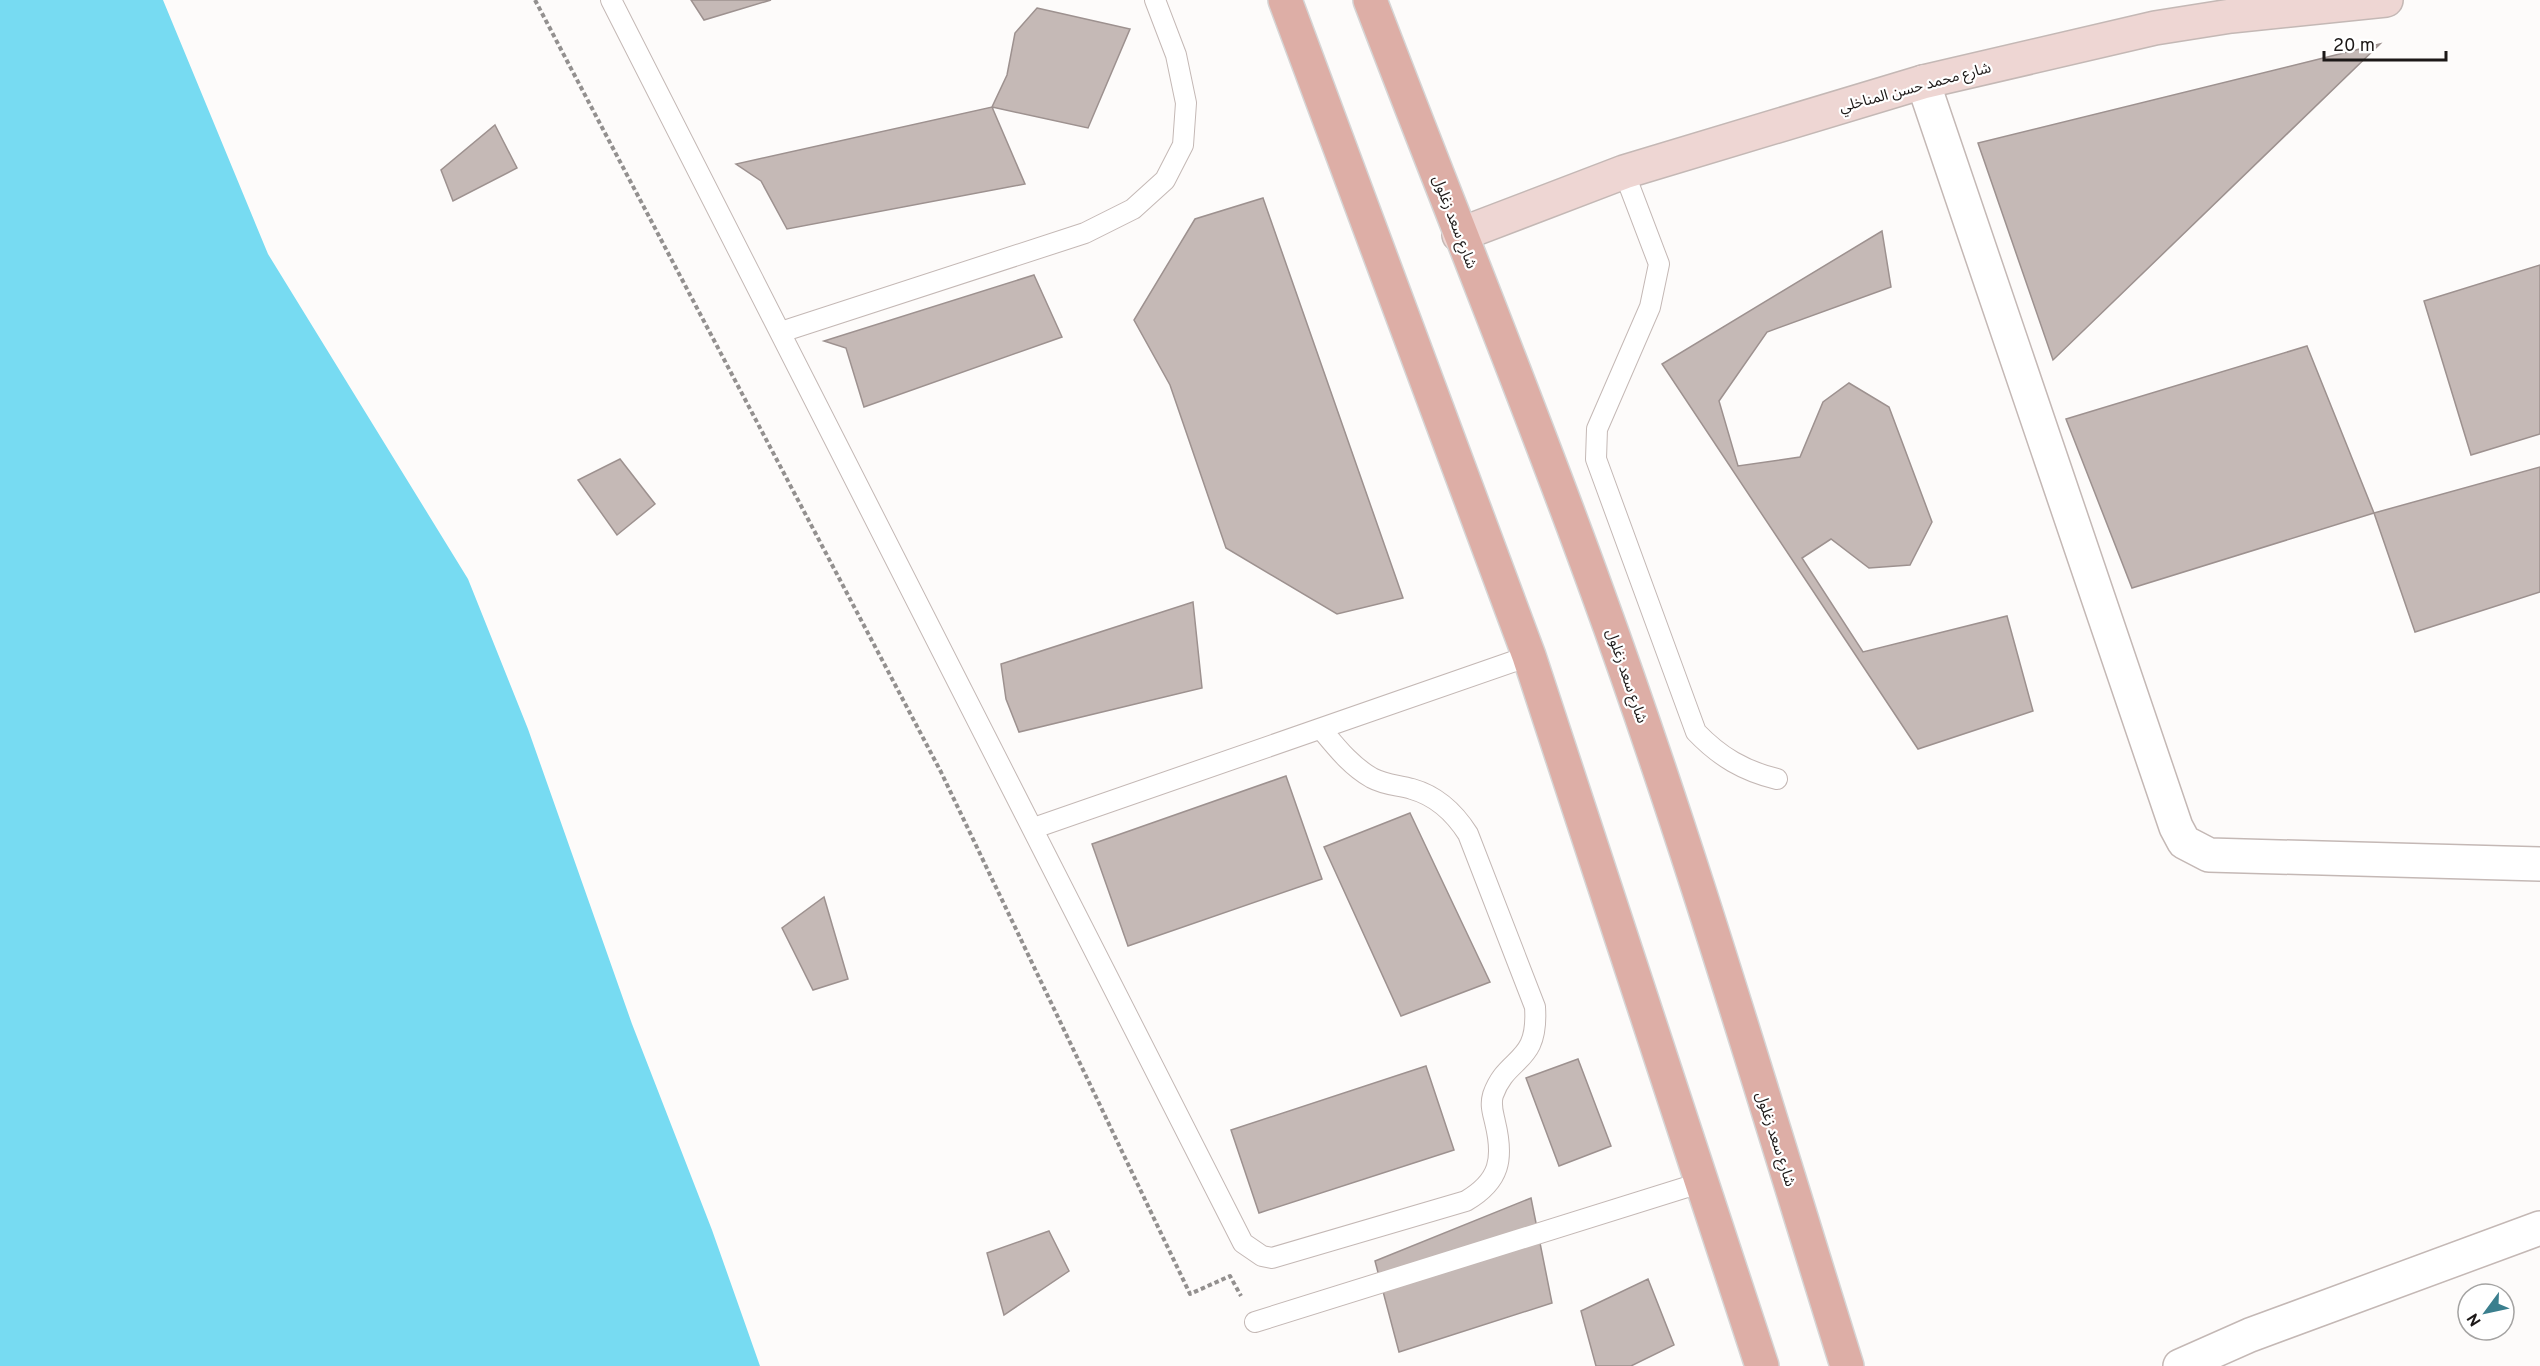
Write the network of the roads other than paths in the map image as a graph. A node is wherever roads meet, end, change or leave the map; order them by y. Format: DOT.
graph roads {
  1 [pos="611,0"];
  2 [pos="1155,0"];
  3 [pos="1285,0"];
  4 [pos="1370,0"];
  5 [pos="2386,0"];
  6 [pos="1923,82"];
  7 [pos="1624,172"];
  8 [pos="1459,235"];
  9 [pos="781,332"];
  10 [pos="1529,656"];
  11 [pos="1322,730"];
  12 [pos="1777,779"];
  13 [pos="1034,828"];
  14 [pos="2540,864"];
  15 [pos="1703,1182"];
  16 [pos="2540,1228"];
  17 [pos="1255,1322"];
  18 [pos="1762,1366"];
  19 [pos="1847,1366"];
  20 [pos="2180,1366"];
  1 -- 9 [label="lane"];
  2 -- 9 [label="lane"];
  3 -- 10 [label="main road"];
  4 -- 8 [label="main road, شارع سعد زغلول"];
  5 -- 6 [label="street, شارع محمد حسن المناخلي"];
  6 -- 7 [label="street, شارع محمد حسن المناخلي"];
  6 -- 14 [label="street"];
  7 -- 8 [label="street, شارع محمد حسن المناخلي"];
  7 -- 12 [label="lane"];
  8 -- 19 [label="main road, شارع سعد زغلول"];
  9 -- 13 [label="lane"];
  10 -- 11 [label="lane"];
  10 -- 15 [label="main road"];
  11 -- 13 [label="lane"];
  11 -- 13 [label="lane"];
  15 -- 17 [label="lane"];
  15 -- 18 [label="main road"];
  16 -- 20 [label="street"];
}
